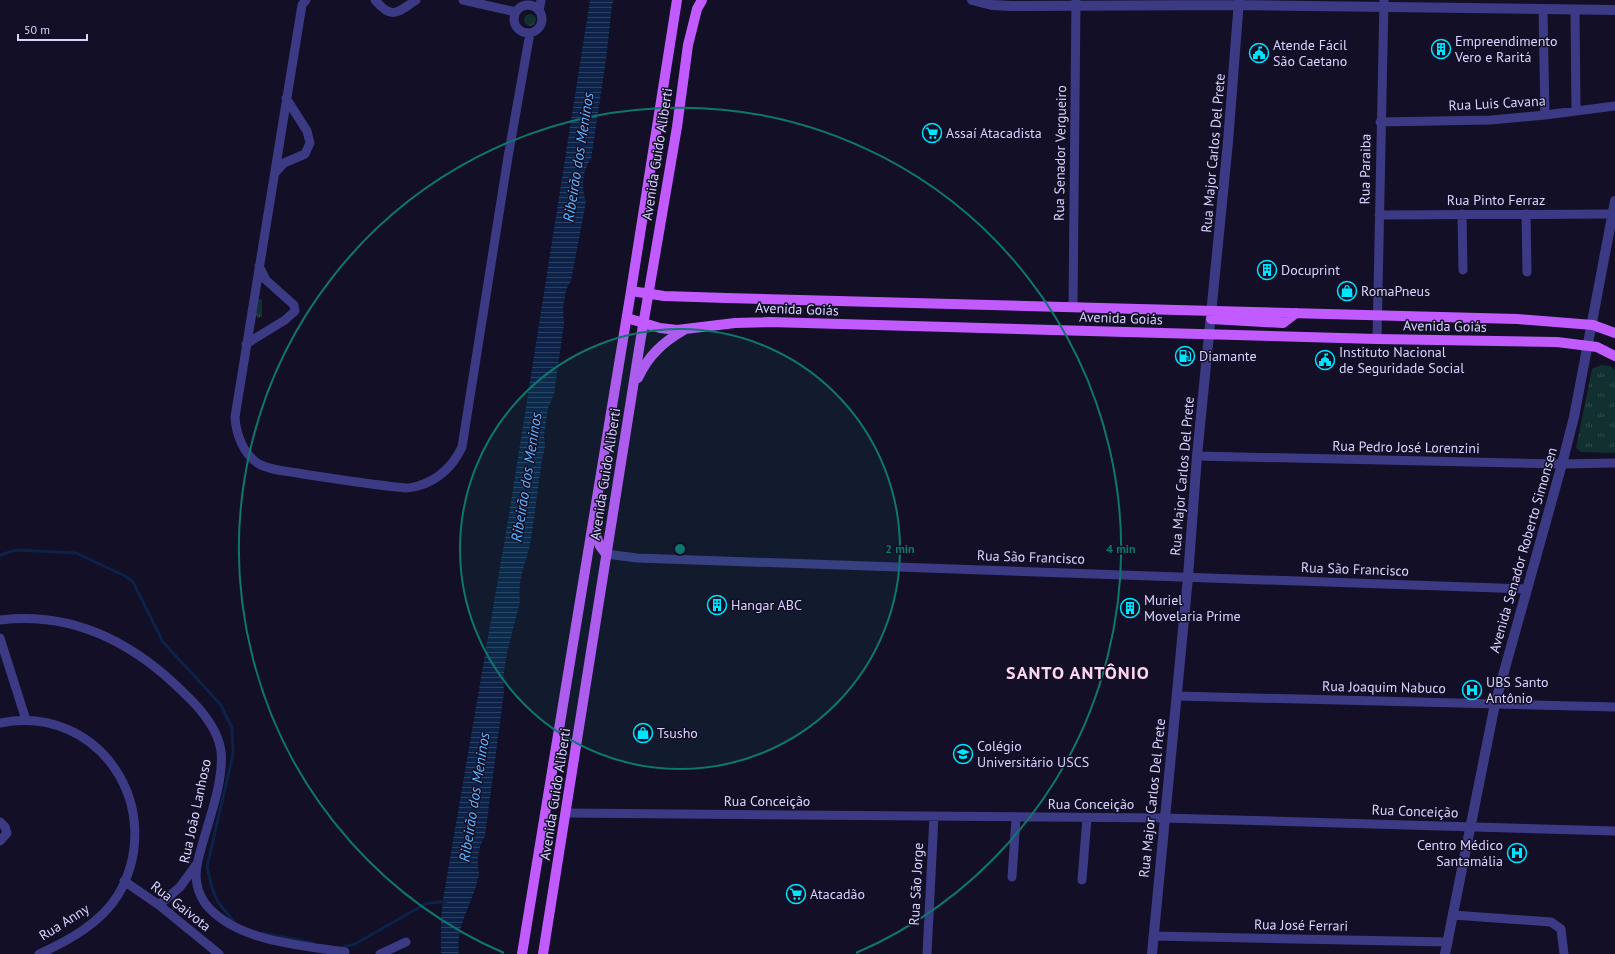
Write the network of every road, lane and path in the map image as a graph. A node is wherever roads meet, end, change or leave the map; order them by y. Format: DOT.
graph roads {
  1 [pos="306,0"];
  2 [pos="375,0"];
  3 [pos="416,0"];
  4 [pos="463,0"];
  5 [pos="541,0"];
  6 [pos="677,0"];
  7 [pos="702,0"];
  8 [pos="972,0"];
  9 [pos="1534,0"];
  10 [pos="1076,2"];
  11 [pos="1239,2"];
  12 [pos="1384,4"];
  13 [pos="1539,10"];
  14 [pos="1615,10"];
  15 [pos="539,11"];
  16 [pos="1575,11"];
  17 [pos="516,12"];
  18 [pos="530,33"];
  19 [pos="286,98"];
  20 [pos="1615,106"];
  21 [pos="1576,111"];
  22 [pos="1545,115"];
  23 [pos="1380,122"];
  24 [pos="275,173"];
  25 [pos="1615,200"];
  26 [pos="1462,214"];
  27 [pos="1526,214"];
  28 [pos="1612,214"];
  29 [pos="1379,215"];
  30 [pos="259,266"];
  31 [pos="1463,270"];
  32 [pos="1527,272"];
  33 [pos="631,291"];
  34 [pos="648,294"];
  35 [pos="1073,306"];
  36 [pos="1212,314"];
  37 [pos="1377,316"];
  38 [pos="627,318"];
  39 [pos="643,323"];
  40 [pos="1592,325"];
  41 [pos="684,330"];
  42 [pos="1615,333"];
  43 [pos="1210,335"];
  44 [pos="1377,339"];
  45 [pos="246,344"];
  46 [pos="1588,345"];
  47 [pos="1615,356"];
  48 [pos="632,391"];
  49 [pos="1197,456"];
  50 [pos="1615,463"];
  51 [pos="1562,464"];
  52 [pos="593,526"];
  53 [pos="606,554"];
  54 [pos="1188,577"];
  55 [pos="1526,589"];
  56 [pos="0,620"];
  57 [pos="0,638"];
  58 [pos="1177,696"];
  59 [pos="1495,704"];
  60 [pos="1615,707"];
  61 [pos="26,720"];
  62 [pos="0,723"];
  63 [pos="566,813"];
  64 [pos="934,816"];
  65 [pos="1016,818"];
  66 [pos="1087,818"];
  67 [pos="1164,818"];
  68 [pos="0,822"];
  69 [pos="1469,827"];
  70 [pos="1615,831"];
  71 [pos="0,841"];
  72 [pos="198,862"];
  73 [pos="1012,877"];
  74 [pos="1082,880"];
  75 [pos="124,881"];
  76 [pos="159,905"];
  77 [pos="1453,915"];
  78 [pos="1153,936"];
  79 [pos="406,942"];
  80 [pos="1448,942"];
  81 [pos="48,950"];
  82 [pos="345,952"];
  83 [pos="39,954"];
  84 [pos="58,954"];
  85 [pos="219,954"];
  86 [pos="380,954"];
  87 [pos="522,954"];
  88 [pos="542,954"];
  89 [pos="927,954"];
  90 [pos="1152,954"];
  91 [pos="1445,954"];
  92 [pos="1564,954"];
  1 -- 19 [label="street"];
  2 -- 3 [label="street"];
  4 -- 17 [label="street"];
  5 -- 15 [label="street"];
  6 -- 33 [label="main road, Avenida Guido Aliberti"];
  7 -- 34 [label="main road, Avenida Guido Aliberti"];
  8 -- 10 [label="street"];
  9 -- 13 [label="street"];
  10 -- 11 [label="street"];
  10 -- 35 [label="street, Rua Senador Vergueiro"];
  11 -- 12 [label="street"];
  11 -- 36 [label="street, Rua Major Carlos Del Prete"];
  12 -- 13 [label="street"];
  12 -- 23 [label="street, Rua Paraiba"];
  13 -- 16 [label="street"];
  13 -- 22 [label="street"];
  14 -- 16 [label="street"];
  15 -- 17 [label="street"];
  15 -- 18 [label="street"];
  16 -- 21 [label="street"];
  17 -- 18 [label="street"];
  18 -- 45 [label="street"];
  19 -- 24 [label="street"];
  19 -- 24 [label="street"];
  20 -- 21 [label="street, Rua Luis Cavana"];
  21 -- 22 [label="street, Rua Luis Cavana"];
  22 -- 23 [label="street, Rua Luis Cavana"];
  23 -- 29 [label="street, Rua Paraiba"];
  24 -- 30 [label="street"];
  25 -- 28 [label="street, Avenida Senador Roberto Simonsen"];
  26 -- 27 [label="street, Rua Pinto Ferraz"];
  26 -- 29 [label="street, Rua Pinto Ferraz"];
  26 -- 31 [label="street"];
  27 -- 28 [label="street, Rua Pinto Ferraz"];
  27 -- 32 [label="street"];
  28 -- 40 [label="street, Avenida Senador Roberto Simonsen"];
  29 -- 37 [label="street, Rua Paraiba"];
  30 -- 45 [label="street"];
  30 -- 45 [label="street"];
  33 -- 34 [label="main road, Avenida Goiás"];
  33 -- 38 [label="main road, Avenida Guido Aliberti"];
  34 -- 35 [label="main road, Avenida Goiás"];
  34 -- 39 [label="main road, Avenida Guido Aliberti"];
  35 -- 36 [label="main road, Avenida Goiás"];
  36 -- 37 [label="main road, Avenida Goiás"];
  36 -- 43 [label="street, Rua Major Carlos Del Prete"];
  37 -- 40 [label="main road, Avenida Goiás"];
  37 -- 44 [label="street, Rua Paraiba"];
  38 -- 39 [label="main road, Avenida Goiás"];
  38 -- 52 [label="main road, Avenida Guido Aliberti"];
  39 -- 41 [label="main road, Avenida Goiás"];
  39 -- 48 [label="main road, Avenida Guido Aliberti"];
  40 -- 42 [label="main road, Avenida Goiás"];
  40 -- 46 [label="street, Avenida Senador Roberto Simonsen"];
  41 -- 43 [label="main road, Avenida Goiás"];
  41 -- 48 [label="main road"];
  43 -- 44 [label="main road, Avenida Goiás"];
  43 -- 49 [label="street, Rua Major Carlos Del Prete"];
  44 -- 46 [label="main road, Avenida Goiás"];
  46 -- 47 [label="main road, Avenida Goiás"];
  46 -- 51 [label="street, Avenida Senador Roberto Simonsen"];
  48 -- 53 [label="main road, Avenida Guido Aliberti"];
  49 -- 51 [label="street, Rua Pedro José Lorenzini"];
  49 -- 54 [label="street, Rua Major Carlos Del Prete"];
  50 -- 51 [label="street, Rua Pedro José Lorenzini"];
  51 -- 55 [label="street, Avenida Senador Roberto Simonsen"];
  52 -- 53 [label="main road"];
  52 -- 87 [label="main road, Avenida Guido Aliberti"];
  53 -- 54 [label="street, Rua São Francisco"];
  53 -- 63 [label="main road, Avenida Guido Aliberti"];
  54 -- 55 [label="street, Rua São Francisco"];
  54 -- 58 [label="street, Rua Major Carlos Del Prete"];
  55 -- 59 [label="street, Avenida Senador Roberto Simonsen"];
  56 -- 72 [label="street, Rua João Lanhoso"];
  57 -- 61 [label="street"];
  58 -- 59 [label="street, Rua Joaquim Nabuco"];
  58 -- 67 [label="street, Rua Major Carlos Del Prete"];
  59 -- 60 [label="street, Rua Joaquim Nabuco"];
  59 -- 69 [label="street, Avenida Senador Roberto Simonsen"];
  61 -- 62 [label="street, Rua Anny"];
  61 -- 75 [label="street, Rua Anny"];
  63 -- 64 [label="street, Rua Conceição"];
  63 -- 88 [label="main road, Avenida Guido Aliberti"];
  64 -- 65 [label="street, Rua Conceição"];
  64 -- 89 [label="street, Rua São Jorge"];
  65 -- 66 [label="street, Rua Conceição"];
  65 -- 73 [label="street"];
  66 -- 67 [label="street, Rua Conceição"];
  66 -- 74 [label="street"];
  67 -- 69 [label="street, Rua Conceição"];
  67 -- 78 [label="street, Rua Major Carlos Del Prete"];
  68 -- 71 [label="street"];
  69 -- 70 [label="street, Rua Conceição"];
  69 -- 77 [label="street, Avenida Senador Roberto Simonsen"];
  72 -- 76 [label="street"];
  72 -- 82 [label="street, Rua João Lanhoso"];
  75 -- 76 [label="street, Rua Gaivota"];
  75 -- 81 [label="street, Rua Anny"];
  76 -- 85 [label="street, Rua Gaivota"];
  77 -- 80 [label="street, Avenida Senador Roberto Simonsen"];
  77 -- 92 [label="street"];
  78 -- 80 [label="street, Rua José Ferrari"];
  78 -- 90 [label="street, Rua Major Carlos Del Prete"];
  79 -- 86 [label="street"];
  80 -- 91 [label="street, Avenida Senador Roberto Simonsen"];
  81 -- 83 [label="street, Rua Anny"];
  81 -- 84 [label="street"];
}
